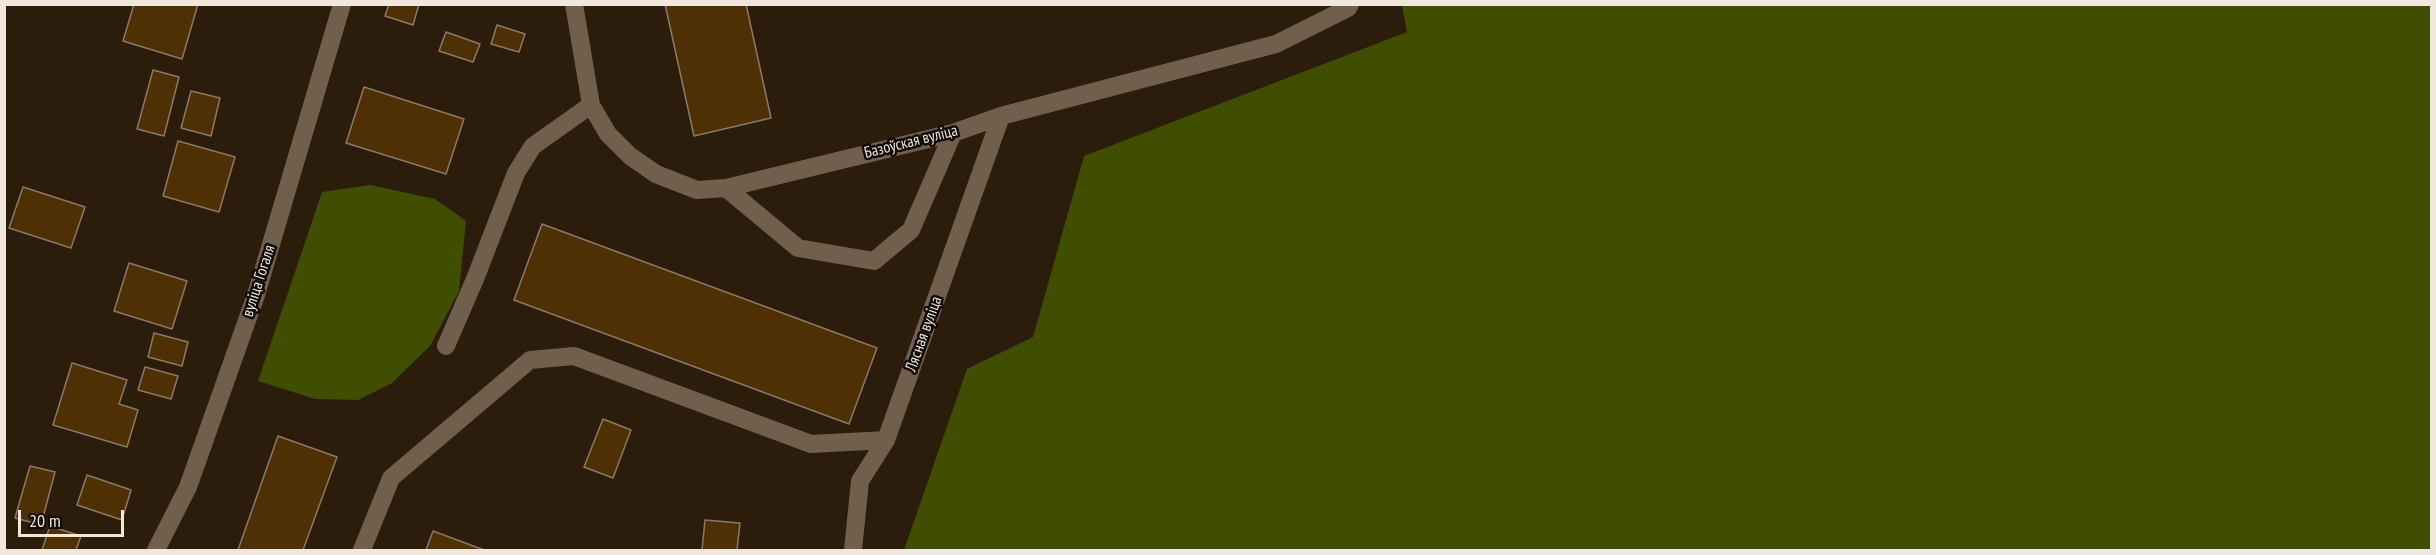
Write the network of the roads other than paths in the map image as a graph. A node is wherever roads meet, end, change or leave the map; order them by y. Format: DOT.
graph roads {
  1 [pos="342,4"];
  2 [pos="574,4"];
  3 [pos="1350,4"];
  4 [pos="591,105"];
  5 [pos="1001,116"];
  6 [pos="953,133"];
  7 [pos="726,188"];
  8 [pos="447,346"];
  9 [pos="886,440"];
  10 [pos="156,550"];
  11 [pos="362,550"];
  12 [pos="853,550"];
  1 -- 10 [label="street, вуліца Гогаля"];
  2 -- 4 [label="street, Базоўская вуліца"];
  3 -- 5 [label="street, Базоўская вуліца"];
  4 -- 7 [label="street, Базоўская вуліца"];
  4 -- 8 [label="street"];
  5 -- 6 [label="street, Базоўская вуліца"];
  5 -- 9 [label="street, Лясная вуліца"];
  6 -- 7 [label="street, Базоўская вуліца"];
  6 -- 7 [label="street"];
  9 -- 11 [label="street"];
  9 -- 12 [label="street, Лясная вуліца"];
}
